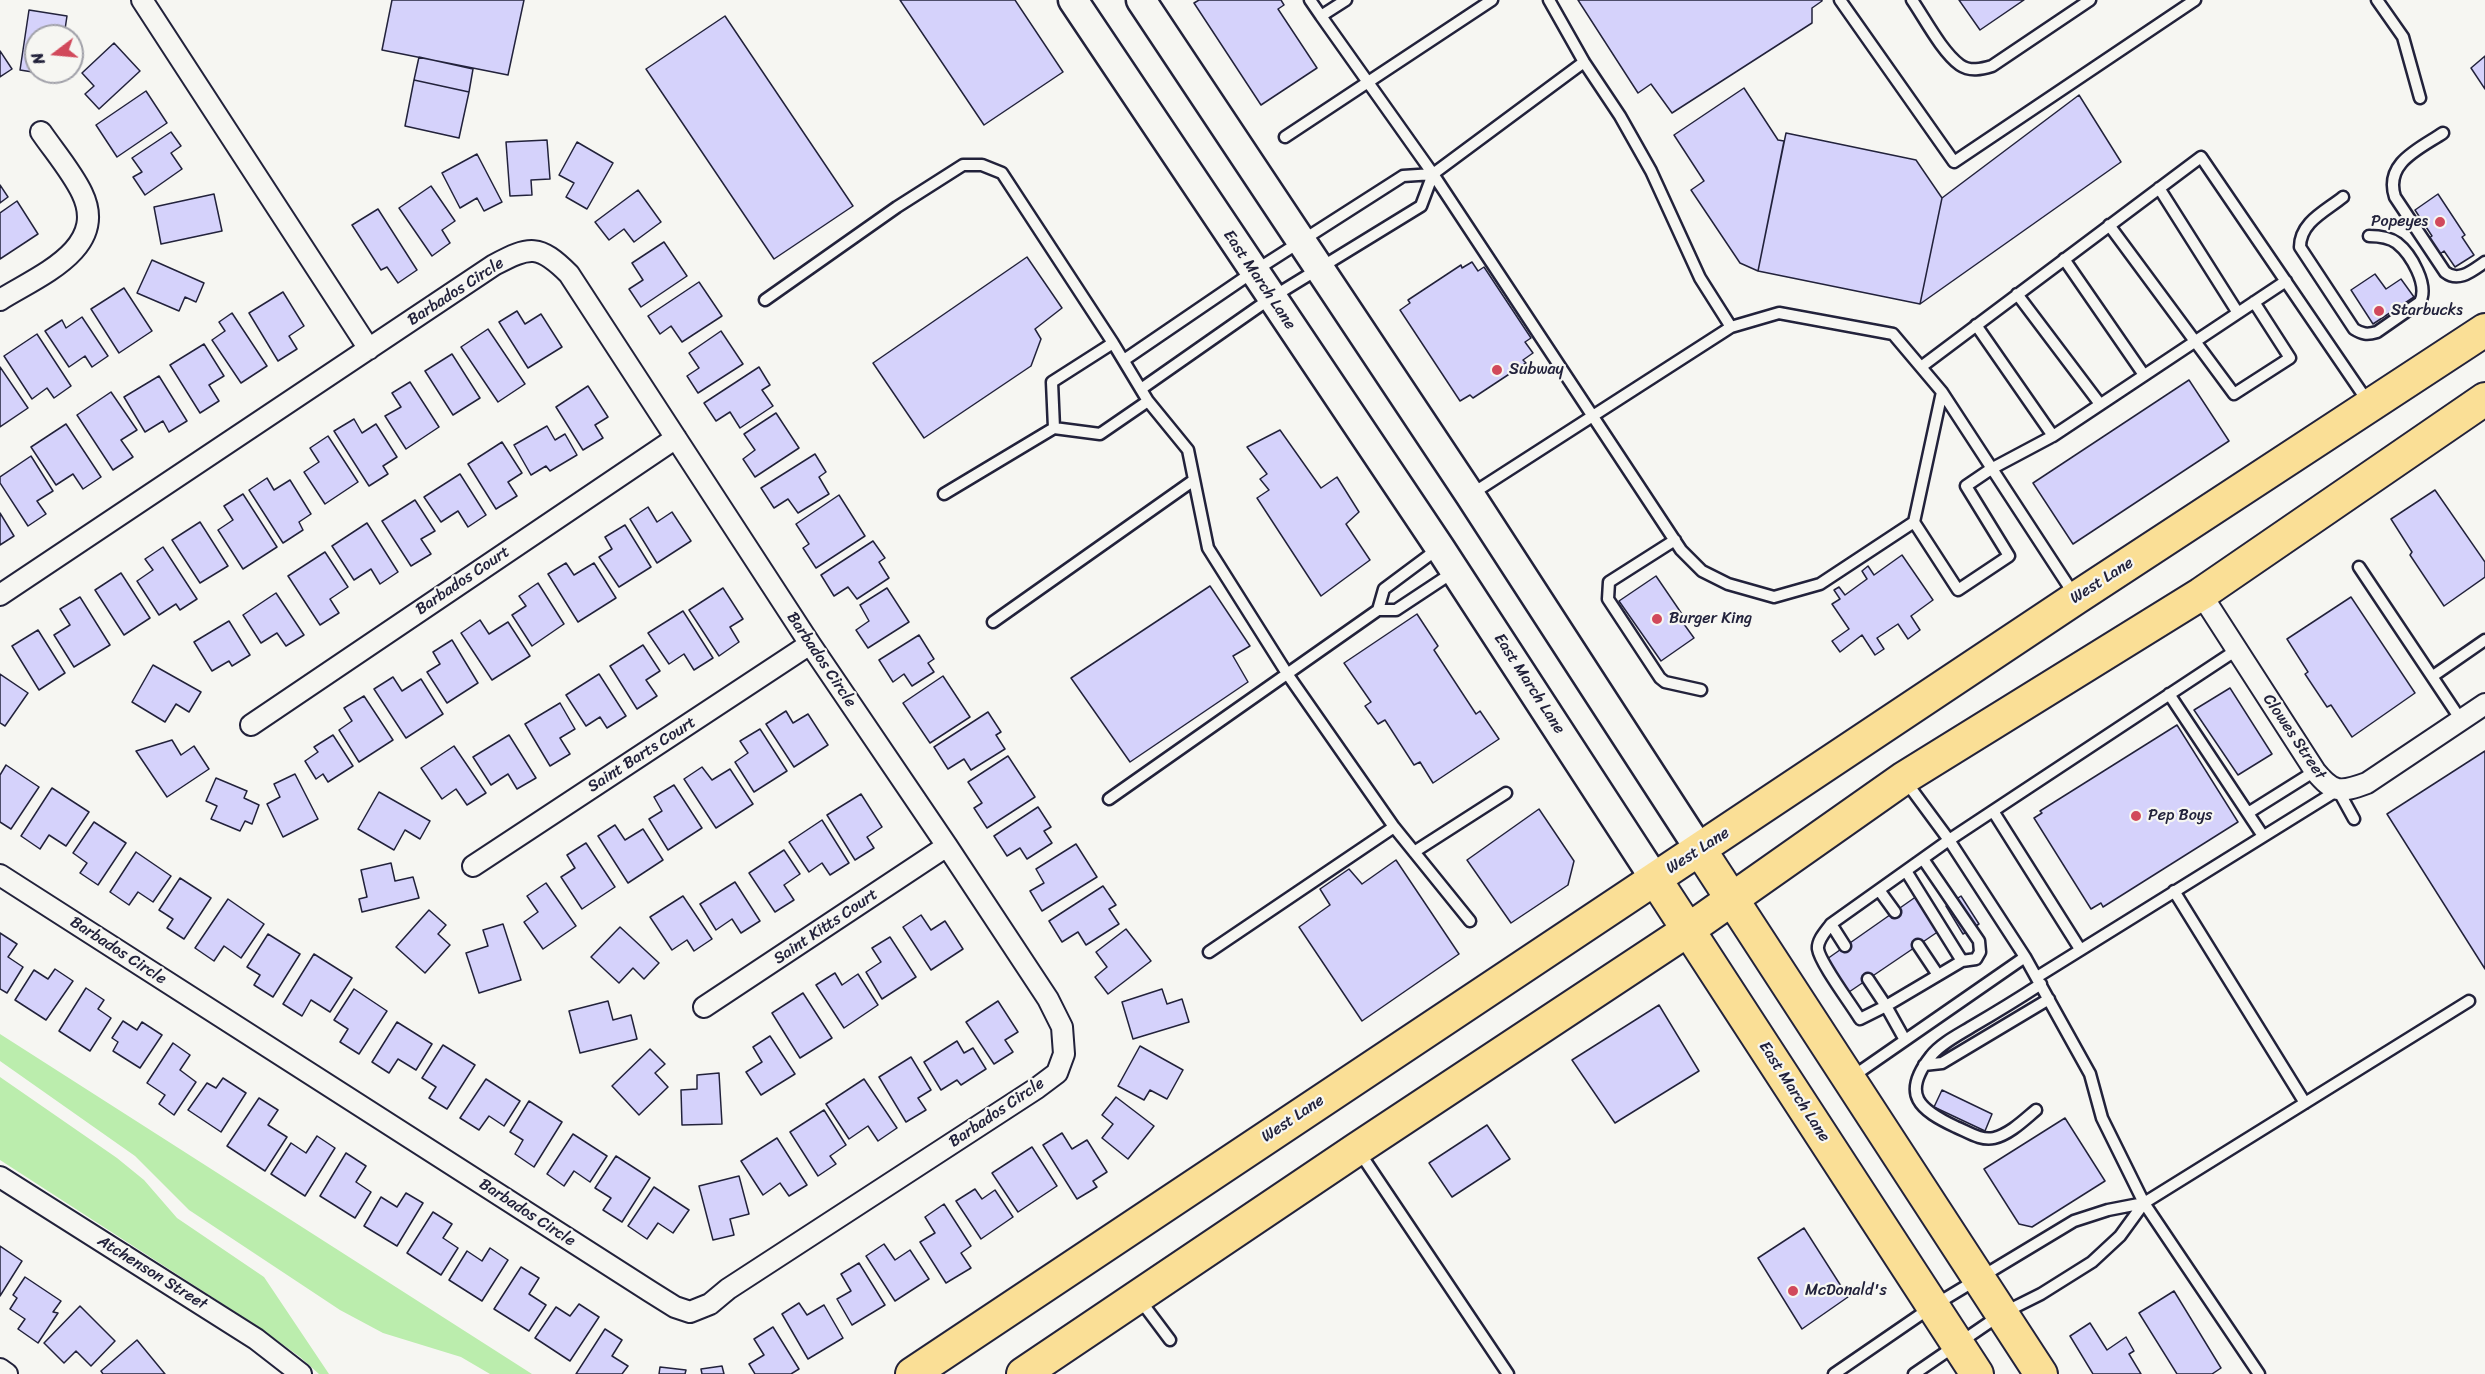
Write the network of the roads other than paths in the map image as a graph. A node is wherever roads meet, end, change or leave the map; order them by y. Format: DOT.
graph roads {
  1 [pos="142,0"];
  2 [pos="1073,0"];
  3 [pos="1141,0"];
  4 [pos="1310,0"];
  5 [pos="1346,0"];
  6 [pos="1492,0"];
  7 [pos="1549,0"];
  8 [pos="1840,0"];
  9 [pos="1912,0"];
  10 [pos="2090,0"];
  11 [pos="2195,0"];
  12 [pos="2378,0"];
  13 [pos="1321,16"];
  14 [pos="1584,63"];
  15 [pos="1367,83"];
  16 [pos="2420,98"];
  17 [pos="40,132"];
  18 [pos="2443,133"];
  19 [pos="1285,136"];
  20 [pos="1433,174"];
  21 [pos="2159,188"];
  22 [pos="2343,197"];
  23 [pos="2109,225"];
  24 [pos="2369,236"];
  25 [pos="1302,242"];
  26 [pos="2064,259"];
  27 [pos="2485,262"];
  28 [pos="1321,269"];
  29 [pos="1253,272"];
  30 [pos="2286,281"];
  31 [pos="2017,294"];
  32 [pos="1271,298"];
  33 [pos="0,300"];
  34 [pos="765,300"];
  35 [pos="2254,302"];
  36 [pos="2238,313"];
  37 [pos="1976,325"];
  38 [pos="1731,327"];
  39 [pos="2485,330"];
  40 [pos="2196,341"];
  41 [pos="1113,343"];
  42 [pos="369,349"];
  43 [pos="1124,360"];
  44 [pos="1921,366"];
  45 [pos="2144,375"];
  46 [pos="1141,389"];
  47 [pos="1942,392"];
  48 [pos="2485,399"];
  49 [pos="1148,401"];
  50 [pos="2100,404"];
  51 [pos="2370,404"];
  52 [pos="1593,415"];
  53 [pos="1054,428"];
  54 [pos="2053,436"];
  55 [pos="676,438"];
  56 [pos="1991,469"];
  57 [pos="1194,480"];
  58 [pos="944,494"];
  59 [pos="1470,495"];
  60 [pos="1914,522"];
  61 [pos="1675,540"];
  62 [pos="1440,548"];
  63 [pos="2359,567"];
  64 [pos="1455,571"];
  65 [pos="2201,594"];
  66 [pos="0,595"];
  67 [pos="2076,598"];
  68 [pos="1378,610"];
  69 [pos="993,622"];
  70 [pos="2485,640"];
  71 [pos="810,644"];
  72 [pos="2238,650"];
  73 [pos="1288,675"];
  74 [pos="2433,676"];
  75 [pos="1701,690"];
  76 [pos="2169,694"];
  77 [pos="2485,704"];
  78 [pos="2461,720"];
  79 [pos="251,725"];
  80 [pos="2314,771"];
  81 [pos="1904,778"];
  82 [pos="2338,790"];
  83 [pos="1506,793"];
  84 [pos="1109,799"];
  85 [pos="1993,811"];
  86 [pos="2248,813"];
  87 [pos="2354,819"];
  88 [pos="1394,827"];
  89 [pos="2263,836"];
  90 [pos="1949,840"];
  91 [pos="947,846"];
  92 [pos="1700,850"];
  93 [pos="1414,852"];
  94 [pos="1923,859"];
  95 [pos="473,866"];
  96 [pos="1906,871"];
  97 [pos="0,875"];
  98 [pos="1655,879"];
  99 [pos="1879,890"];
  100 [pos="2174,891"];
  101 [pos="1731,898"];
  102 [pos="1895,912"];
  103 [pos="1470,921"];
  104 [pos="1831,924"];
  105 [pos="1688,930"];
  106 [pos="1918,945"];
  107 [pos="1845,946"];
  108 [pos="2080,949"];
  109 [pos="1209,952"];
  110 [pos="2025,957"];
  111 [pos="1962,961"];
  112 [pos="1938,975"];
  113 [pos="1868,979"];
  114 [pos="2039,980"];
  115 [pos="2049,999"];
  116 [pos="2469,1001"];
  117 [pos="1886,1006"];
  118 [pos="704,1007"];
  119 [pos="1905,1040"];
  120 [pos="1924,1065"];
  121 [pos="1849,1078"];
  122 [pos="2306,1103"];
  123 [pos="2036,1110"];
  124 [pos="1357,1149"];
  125 [pos="0,1177"];
  126 [pos="2144,1203"];
  127 [pos="1980,1278"];
  128 [pos="1139,1298"];
  129 [pos="1934,1306"];
  130 [pos="2003,1313"];
  131 [pos="1170,1340"];
  132 [pos="1958,1344"];
  133 [pos="0,1369"];
  134 [pos="7,1374"];
  135 [pos="301,1374"];
  136 [pos="912,1374"];
  137 [pos="1023,1374"];
  138 [pos="1508,1374"];
  139 [pos="1834,1374"];
  140 [pos="1914,1374"];
  141 [pos="1977,1374"];
  142 [pos="2041,1374"];
  143 [pos="2259,1374"];
  1 -- 42 [label="street"];
  2 -- 29 [label="main road, East March Lane"];
  3 -- 25 [label="main road"];
  4 -- 13 [label="lane"];
  5 -- 13 [label="lane"];
  6 -- 15 [label="lane"];
  7 -- 14 [label="lane"];
  8 -- 11 [label="lane"];
  9 -- 10 [label="lane"];
  12 -- 16 [label="lane"];
  13 -- 15 [label="lane"];
  14 -- 20 [label="lane"];
  14 -- 38 [label="lane"];
  15 -- 19 [label="lane"];
  15 -- 20 [label="lane"];
  17 -- 33 [label="street"];
  18 -- 27 [label="lane"];
  20 -- 25 [label="lane"];
  20 -- 28 [label="lane"];
  20 -- 52 [label="lane"];
  21 -- 23 [label="lane"];
  21 -- 30 [label="lane"];
  21 -- 36 [label="lane"];
  22 -- 24 [label="lane"];
  23 -- 26 [label="lane"];
  23 -- 40 [label="lane"];
  25 -- 28 [label="main road"];
  25 -- 29 [label="lane"];
  26 -- 31 [label="lane"];
  26 -- 45 [label="lane"];
  28 -- 32 [label="lane"];
  28 -- 59 [label="main road"];
  29 -- 32 [label="main road, East March Lane"];
  29 -- 43 [label="lane"];
  30 -- 35 [label="lane"];
  30 -- 51 [label="lane"];
  31 -- 37 [label="lane"];
  31 -- 50 [label="lane"];
  32 -- 46 [label="lane"];
  32 -- 62 [label="main road, East March Lane"];
  34 -- 41 [label="lane"];
  35 -- 36 [label="lane"];
  35 -- 40 [label="lane"];
  36 -- 40 [label="lane"];
  37 -- 44 [label="lane"];
  37 -- 54 [label="lane"];
  38 -- 44 [label="lane"];
  38 -- 52 [label="lane"];
  39 -- 51 [label="main road, West Lane"];
  40 -- 45 [label="lane"];
  41 -- 43 [label="lane"];
  41 -- 53 [label="lane"];
  42 -- 55 [label="street, Barbados Circle"];
  42 -- 66 [label="street, Barbados Circle"];
  43 -- 46 [label="lane"];
  44 -- 47 [label="lane"];
  45 -- 50 [label="lane"];
  46 -- 49 [label="lane"];
  47 -- 56 [label="lane"];
  47 -- 60 [label="lane"];
  48 -- 65 [label="main road"];
  49 -- 53 [label="lane"];
  49 -- 57 [label="lane"];
  50 -- 54 [label="lane"];
  51 -- 67 [label="main road, West Lane"];
  52 -- 59 [label="lane"];
  52 -- 61 [label="lane"];
  53 -- 58 [label="lane"];
  54 -- 56 [label="lane"];
  55 -- 71 [label="street, Barbados Circle"];
  55 -- 79 [label="street, Barbados Court"];
  56 -- 60 [label="lane"];
  56 -- 67 [label="lane"];
  57 -- 69 [label="lane"];
  57 -- 73 [label="lane"];
  59 -- 92 [label="main road"];
  60 -- 61 [label="lane"];
  61 -- 75 [label="lane"];
  62 -- 64 [label="main road, East March Lane"];
  62 -- 68 [label="lane"];
  63 -- 74 [label="lane"];
  64 -- 68 [label="lane"];
  64 -- 98 [label="main road, East March Lane"];
  65 -- 72 [label="street, Clowes Street"];
  65 -- 81 [label="main road"];
  67 -- 92 [label="main road, West Lane"];
  68 -- 73 [label="lane"];
  70 -- 74 [label="lane"];
  71 -- 91 [label="street, Barbados Circle"];
  71 -- 95 [label="street, Saint Barts Court"];
  72 -- 76 [label="lane"];
  72 -- 80 [label="street, Clowes Street"];
  73 -- 84 [label="lane"];
  73 -- 88 [label="lane"];
  74 -- 78 [label="lane"];
  76 -- 85 [label="lane"];
  76 -- 86 [label="lane"];
  77 -- 78 [label="street, Clowes Street"];
  78 -- 82 [label="street, Clowes Street"];
  80 -- 82 [label="street, Clowes Street"];
  80 -- 86 [label="lane"];
  81 -- 90 [label="lane"];
  81 -- 101 [label="main road"];
  82 -- 87 [label="lane"];
  82 -- 89 [label="lane"];
  83 -- 93 [label="lane"];
  85 -- 90 [label="lane"];
  85 -- 108 [label="lane"];
  86 -- 89 [label="lane"];
  88 -- 93 [label="lane"];
  88 -- 109 [label="lane"];
  89 -- 100 [label="lane"];
  90 -- 94 [label="lane"];
  90 -- 110 [label="lane"];
  91 -- 97 [label="street, Barbados Circle"];
  91 -- 118 [label="street, Saint Kitts Court"];
  92 -- 98 [label="main road, West Lane"];
  92 -- 101 [label="main road"];
  93 -- 103 [label="lane"];
  94 -- 96 [label="lane"];
  94 -- 111 [label="lane"];
  96 -- 99 [label="lane"];
  96 -- 111 [label="lane"];
  98 -- 105 [label="main road, East March Lane"];
  98 -- 136 [label="main road, West Lane"];
  99 -- 102 [label="lane"];
  99 -- 104 [label="lane"];
  100 -- 108 [label="lane"];
  100 -- 122 [label="lane"];
  101 -- 105 [label="main road"];
  101 -- 121 [label="main road"];
  104 -- 107 [label="lane"];
  104 -- 117 [label="lane"];
  105 -- 124 [label="main road"];
  105 -- 129 [label="main road, East March Lane"];
  106 -- 112 [label="lane"];
  108 -- 114 [label="lane"];
  110 -- 114 [label="lane"];
  110 -- 119 [label="lane"];
  111 -- 112 [label="lane"];
  112 -- 117 [label="lane"];
  113 -- 117 [label="lane"];
  114 -- 115 [label="lane"];
  114 -- 120 [label="lane"];
  115 -- 120 [label="lane"];
  115 -- 126 [label="lane"];
  116 -- 122 [label="lane"];
  117 -- 119 [label="lane"];
  119 -- 121 [label="lane"];
  120 -- 123 [label="lane"];
  121 -- 127 [label="main road"];
  122 -- 126 [label="lane"];
  124 -- 128 [label="main road"];
  124 -- 138 [label="lane"];
  125 -- 135 [label="street, Atchenson Street"];
  126 -- 127 [label="lane"];
  126 -- 130 [label="lane"];
  126 -- 143 [label="lane"];
  127 -- 129 [label="lane"];
  127 -- 130 [label="main road"];
  128 -- 131 [label="lane"];
  128 -- 137 [label="main road"];
  129 -- 132 [label="main road, East March Lane"];
  129 -- 139 [label="lane"];
  130 -- 132 [label="lane"];
  130 -- 142 [label="main road"];
  132 -- 140 [label="lane"];
  132 -- 141 [label="main road, East March Lane"];
  133 -- 134 [label="street"];
}
